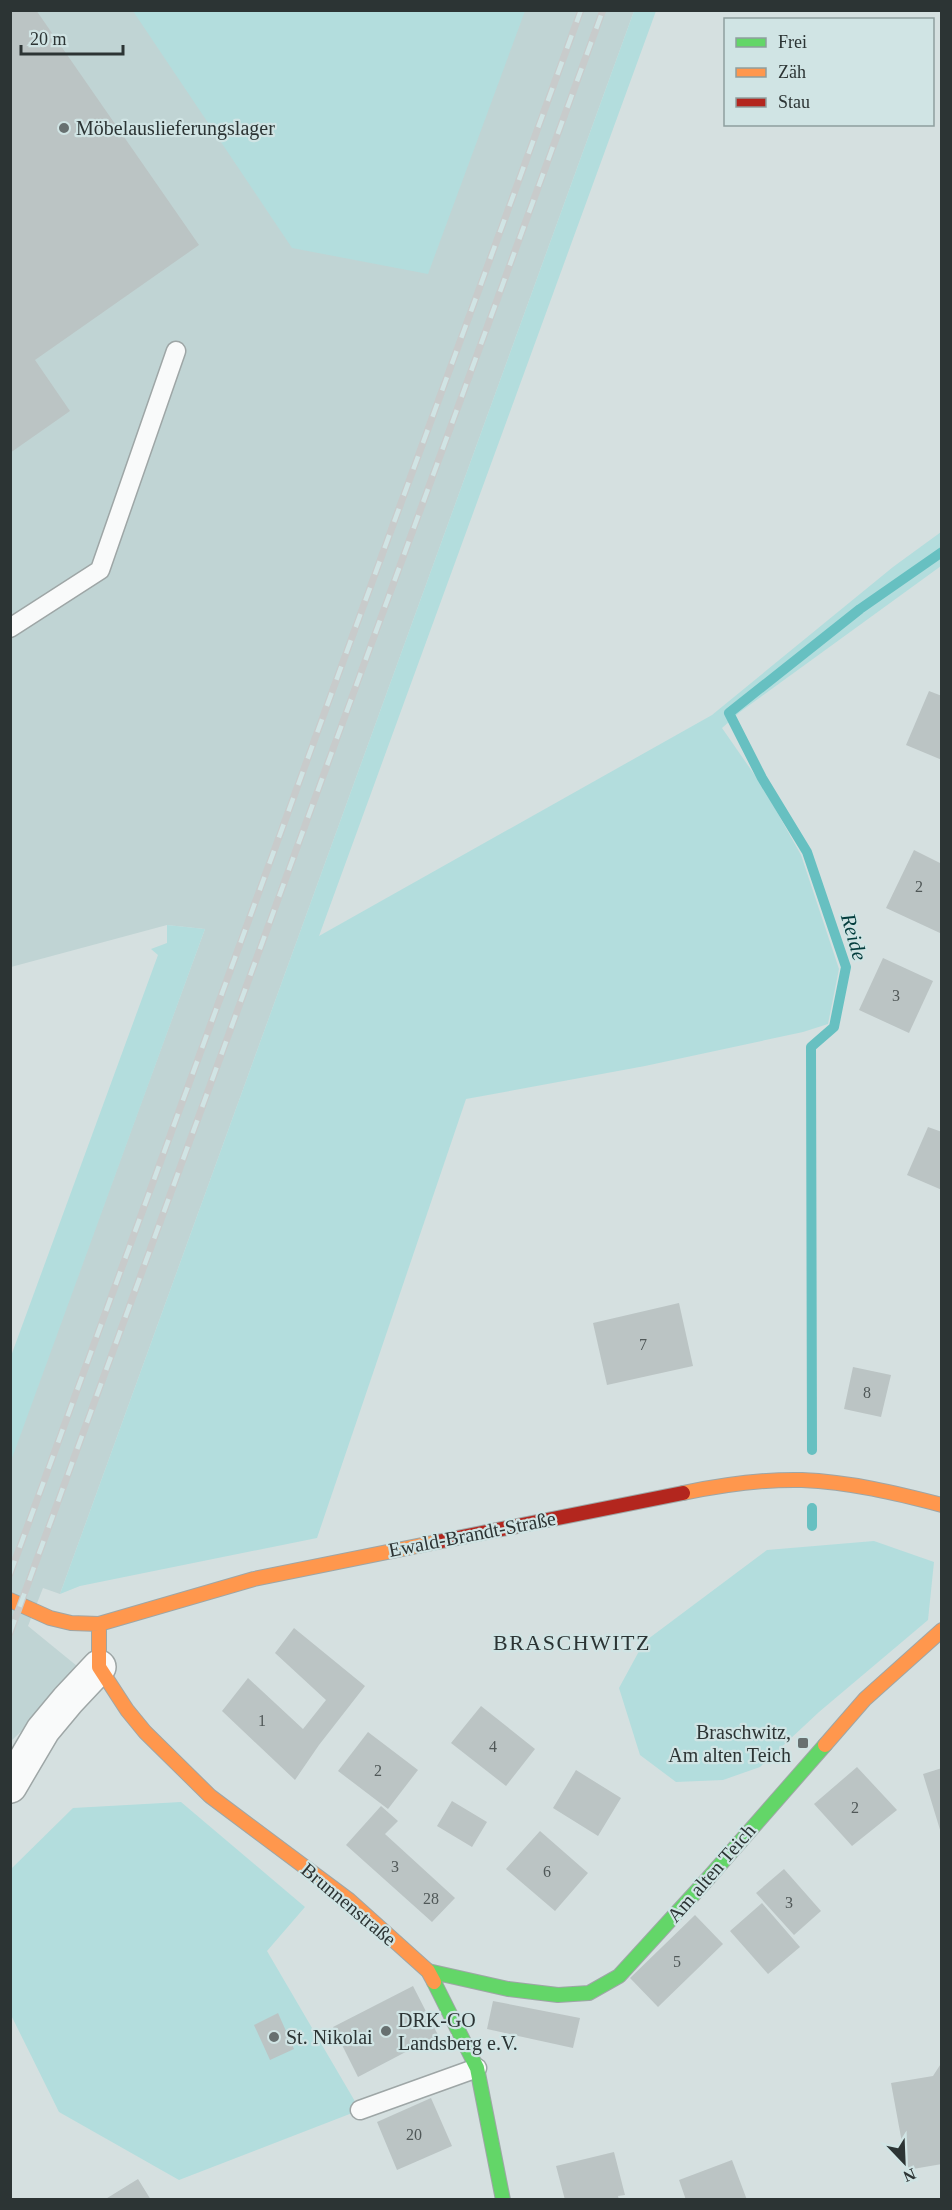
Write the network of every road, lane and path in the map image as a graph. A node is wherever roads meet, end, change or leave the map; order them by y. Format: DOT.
graph roads {
  1 [pos="176,351"];
  2 [pos="10,628"];
  3 [pos="942,1505"];
  4 [pos="10,1600"];
  5 [pos="99,1624"];
  6 [pos="942,1630"];
  7 [pos="99,1667"];
  8 [pos="10,1786"];
  9 [pos="428,1971"];
  10 [pos="477,2068"];
  11 [pos="360,2110"];
  12 [pos="503,2199"];
  1 -- 2 [label="lane"];
  3 -- 5 [label="street, Ewald-Brandt-Straße"];
  4 -- 5 [label="street, Ewald-Brandt-Straße"];
  5 -- 7 [label="street"];
  6 -- 9 [label="street, Am alten Teich"];
  7 -- 8 [label="street"];
  7 -- 9 [label="street, Brunnenstraße"];
  9 -- 10 [label="street, Brunnenstraße"];
  10 -- 11 [label="lane"];
  10 -- 12 [label="street, Brunnenstraße"];
}
